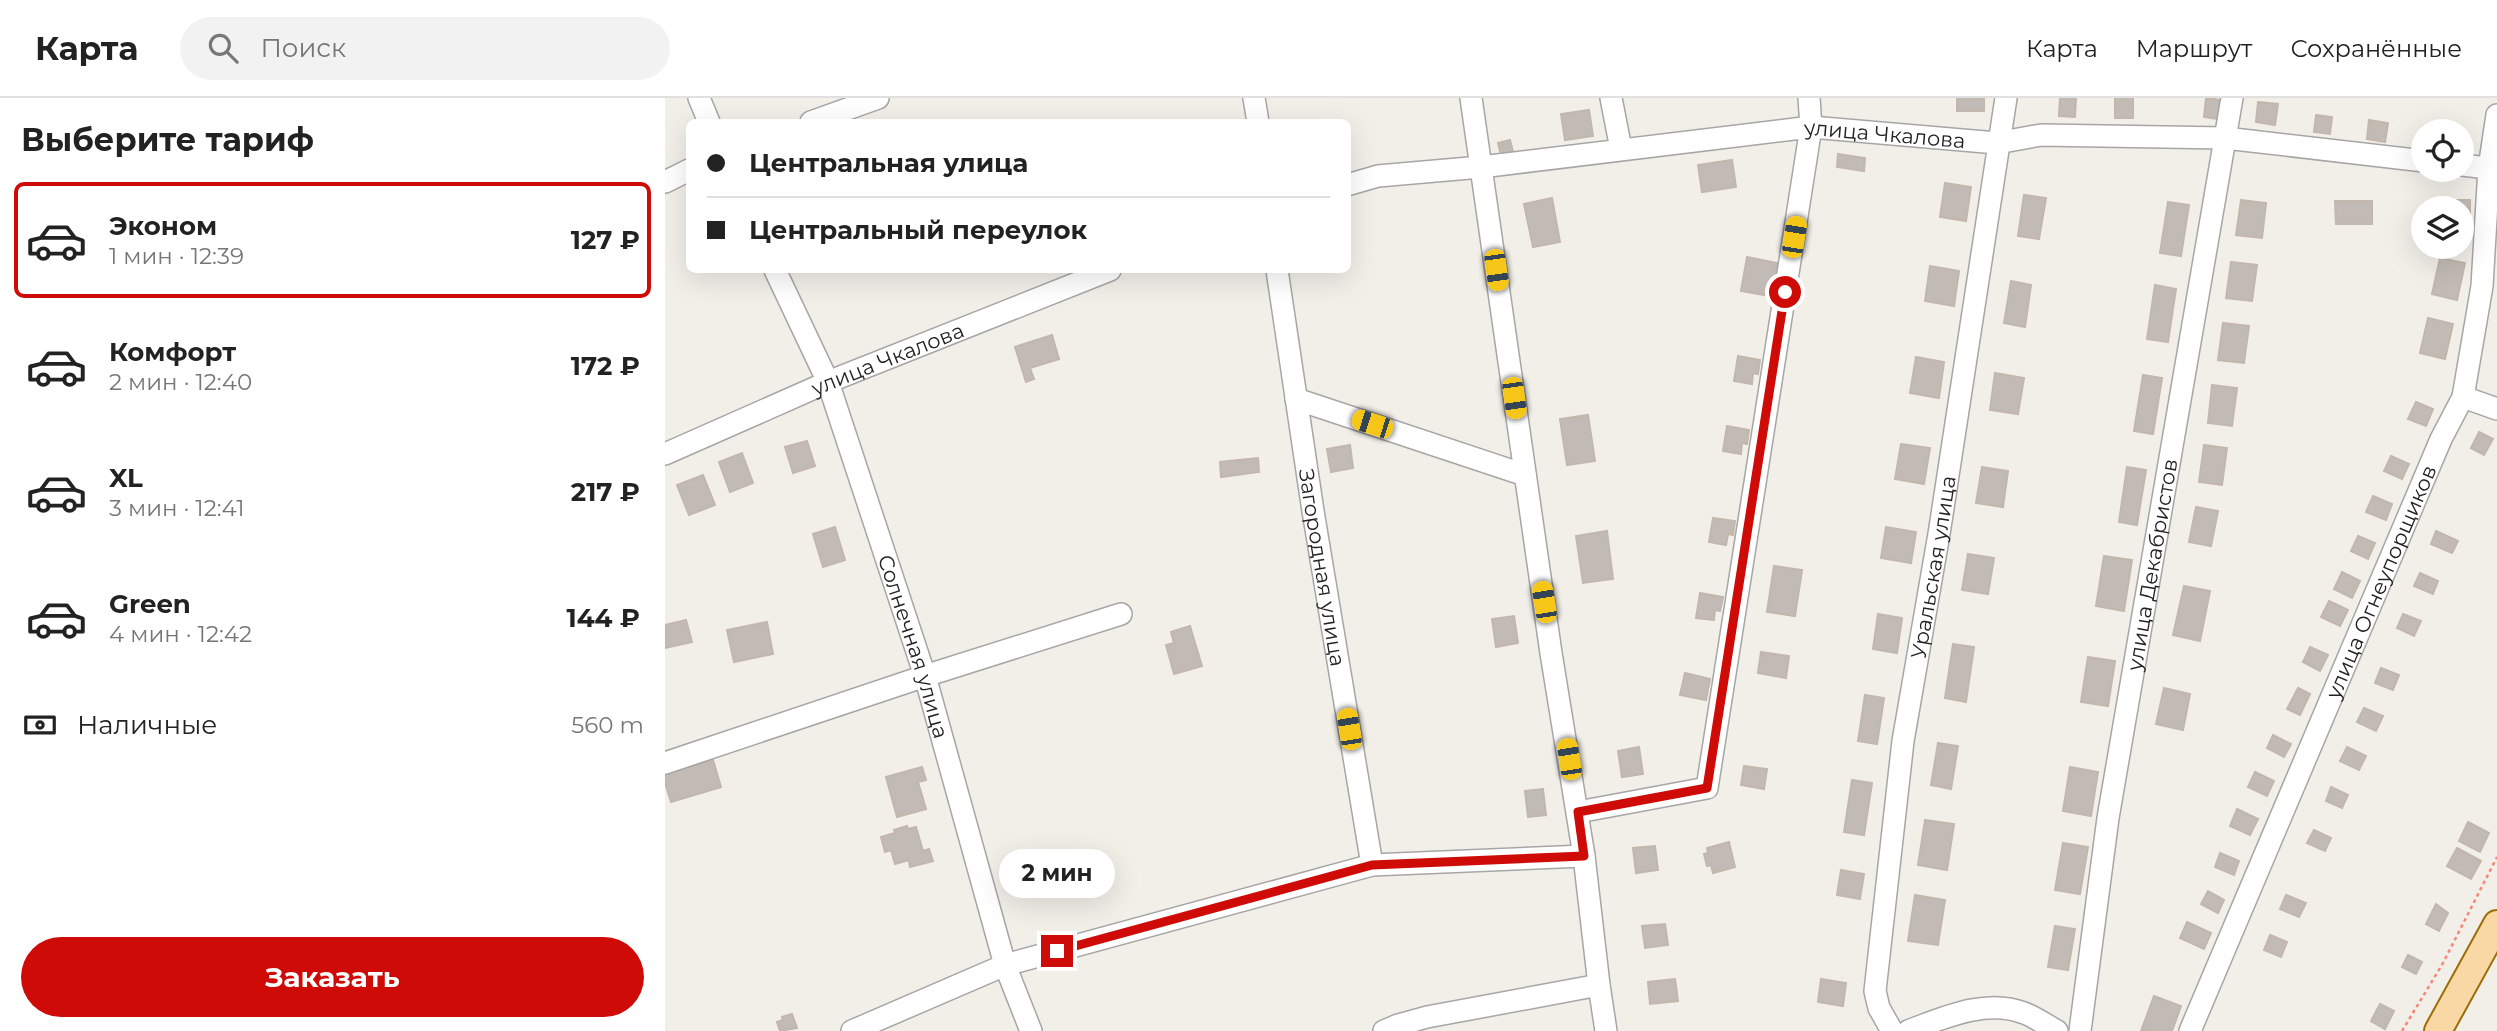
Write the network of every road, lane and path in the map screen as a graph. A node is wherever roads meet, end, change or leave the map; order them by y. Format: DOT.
graph roads {
  1 [pos="699,98"];
  2 [pos="878,98"];
  3 [pos="1254,98"];
  4 [pos="1471,98"];
  5 [pos="1611,98"];
  6 [pos="1809,98"];
  7 [pos="2006,98"];
  8 [pos="2232,98"];
  9 [pos="2497,115"];
  10 [pos="708,119"];
  11 [pos="819,119"];
  12 [pos="1258,119"];
  13 [pos="1811,127"];
  14 [pos="2225,138"];
  15 [pos="1997,143"];
  16 [pos="1621,149"];
  17 [pos="2411,159"];
  18 [pos="1481,167"];
  19 [pos="2474,167"];
  20 [pos="2493,169"];
  21 [pos="686,172"];
  22 [pos="665,182"];
  23 [pos="1351,184"];
  24 [pos="776,273"];
  25 [pos="1102,273"];
  26 [pos="1277,273"];
  27 [pos="828,382"];
  28 [pos="2463,397"];
  29 [pos="1296,399"];
  30 [pos="2497,409"];
  31 [pos="665,454"];
  32 [pos="1525,475"];
  33 [pos="1121,614"];
  34 [pos="925,676"];
  35 [pos="665,763"];
  36 [pos="1578,812"];
  37 [pos="1584,856"];
  38 [pos="2497,858"];
  39 [pos="1372,865"];
  40 [pos="2497,925"];
  41 [pos="1005,965"];
  42 [pos="1599,985"];
  43 [pos="1951,1022"];
  44 [pos="852,1031"];
  45 [pos="1031,1031"];
  46 [pos="1384,1031"];
  47 [pos="1607,1031"];
  48 [pos="1892,1031"];
  49 [pos="1908,1031"];
  50 [pos="2057,1031"];
  51 [pos="2080,1031"];
  52 [pos="2190,1031"];
  53 [pos="2402,1031"];
  54 [pos="2438,1031"];
  1 -- 10 [label="street"];
  2 -- 11 [label="street"];
  3 -- 12 [label="street"];
  4 -- 18 [label="street"];
  5 -- 16 [label="street"];
  6 -- 13 [label="street"];
  7 -- 15 [label="street, Уральская улица"];
  8 -- 14 [label="street, улица Декабристов"];
  9 -- 20 [label="street, улица Огнеупорщиков"];
  13 -- 15 [label="street, улица Чкалова"];
  13 -- 16 [label="street, улица Чкалова"];
  13 -- 36 [label="street"];
  14 -- 15 [label="street, улица Чкалова"];
  14 -- 17 [label="street, улица Чкалова"];
  14 -- 51 [label="street, улица Декабристов"];
  15 -- 48 [label="street, Уральская улица"];
  16 -- 18 [label="street, улица Чкалова"];
  18 -- 23 [label="street, улица Чкалова"];
  18 -- 32 [label="street"];
  19 -- 20 [label="street"];
  20 -- 28 [label="street, улица Огнеупорщиков"];
  21 -- 22 [label="street"];
  24 -- 27 [label="street, Солнечная улица"];
  25 -- 27 [label="street, улица Чкалова"];
  26 -- 29 [label="street, Загородная улица"];
  27 -- 31 [label="street, улица Чкалова"];
  27 -- 34 [label="street, Солнечная улица"];
  28 -- 30 [label="street"];
  28 -- 52 [label="street, улица Огнеупорщиков"];
  29 -- 32 [label="street"];
  29 -- 39 [label="street, Загородная улица"];
  32 -- 36 [label="street"];
  33 -- 34 [label="street"];
  34 -- 35 [label="street"];
  34 -- 41 [label="street, Солнечная улица"];
  36 -- 37 [label="street"];
  37 -- 39 [label="street"];
  37 -- 42 [label="street"];
  38 -- 53 [label="path"];
  39 -- 41 [label="street"];
  40 -- 54 [label="main road"];
  41 -- 44 [label="street"];
  41 -- 45 [label="street, Солнечная улица"];
  42 -- 46 [label="street"];
  42 -- 47 [label="street"];
  43 -- 49 [label="street"];
  43 -- 50 [label="street"];
}
